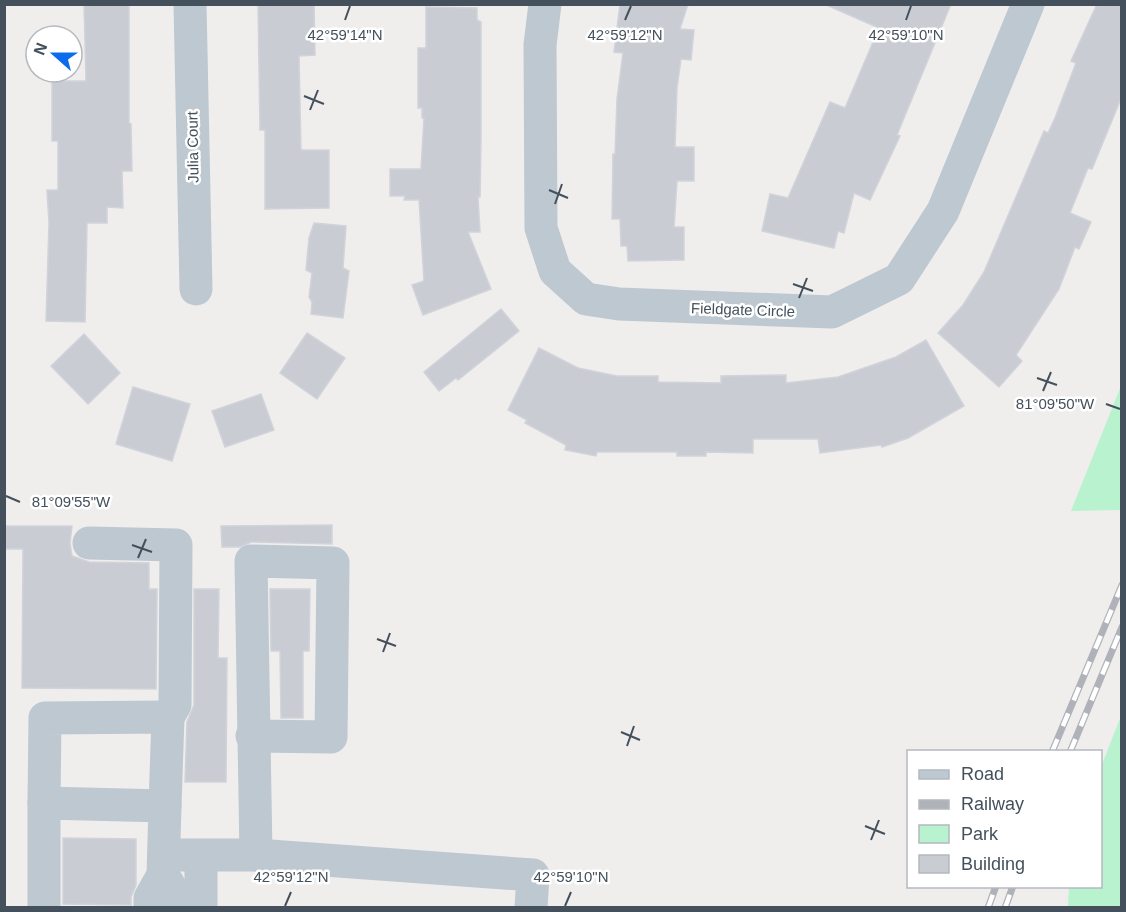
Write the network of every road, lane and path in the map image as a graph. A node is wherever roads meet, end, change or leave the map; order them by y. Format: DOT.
graph roads {
  1 [pos="190,4"];
  2 [pos="545,4"];
  3 [pos="1028,4"];
  4 [pos="196,289"];
  5 [pos="89,543"];
  6 [pos="168,717"];
  7 [pos="252,736"];
  8 [pos="44,803"];
  9 [pos="165,806"];
  10 [pos="256,855"];
  11 [pos="201,856"];
  12 [pos="164,865"];
  13 [pos="44,908"];
  14 [pos="150,908"];
  15 [pos="176,908"];
  16 [pos="201,908"];
  17 [pos="531,908"];
  1 -- 4 [label="street, Julia Court"];
  2 -- 3 [label="street, Fieldgate Circle"];
  5 -- 6 [label="street"];
  6 -- 8 [label="street"];
  6 -- 9 [label="street"];
  7 -- 7 [label="street"];
  7 -- 10 [label="street"];
  8 -- 9 [label="street"];
  8 -- 13 [label="street"];
  9 -- 12 [label="street"];
  10 -- 11 [label="street"];
  10 -- 17 [label="street"];
  11 -- 12 [label="street"];
  11 -- 16 [label="street"];
  12 -- 14 [label="street"];
  12 -- 15 [label="street"];
}
